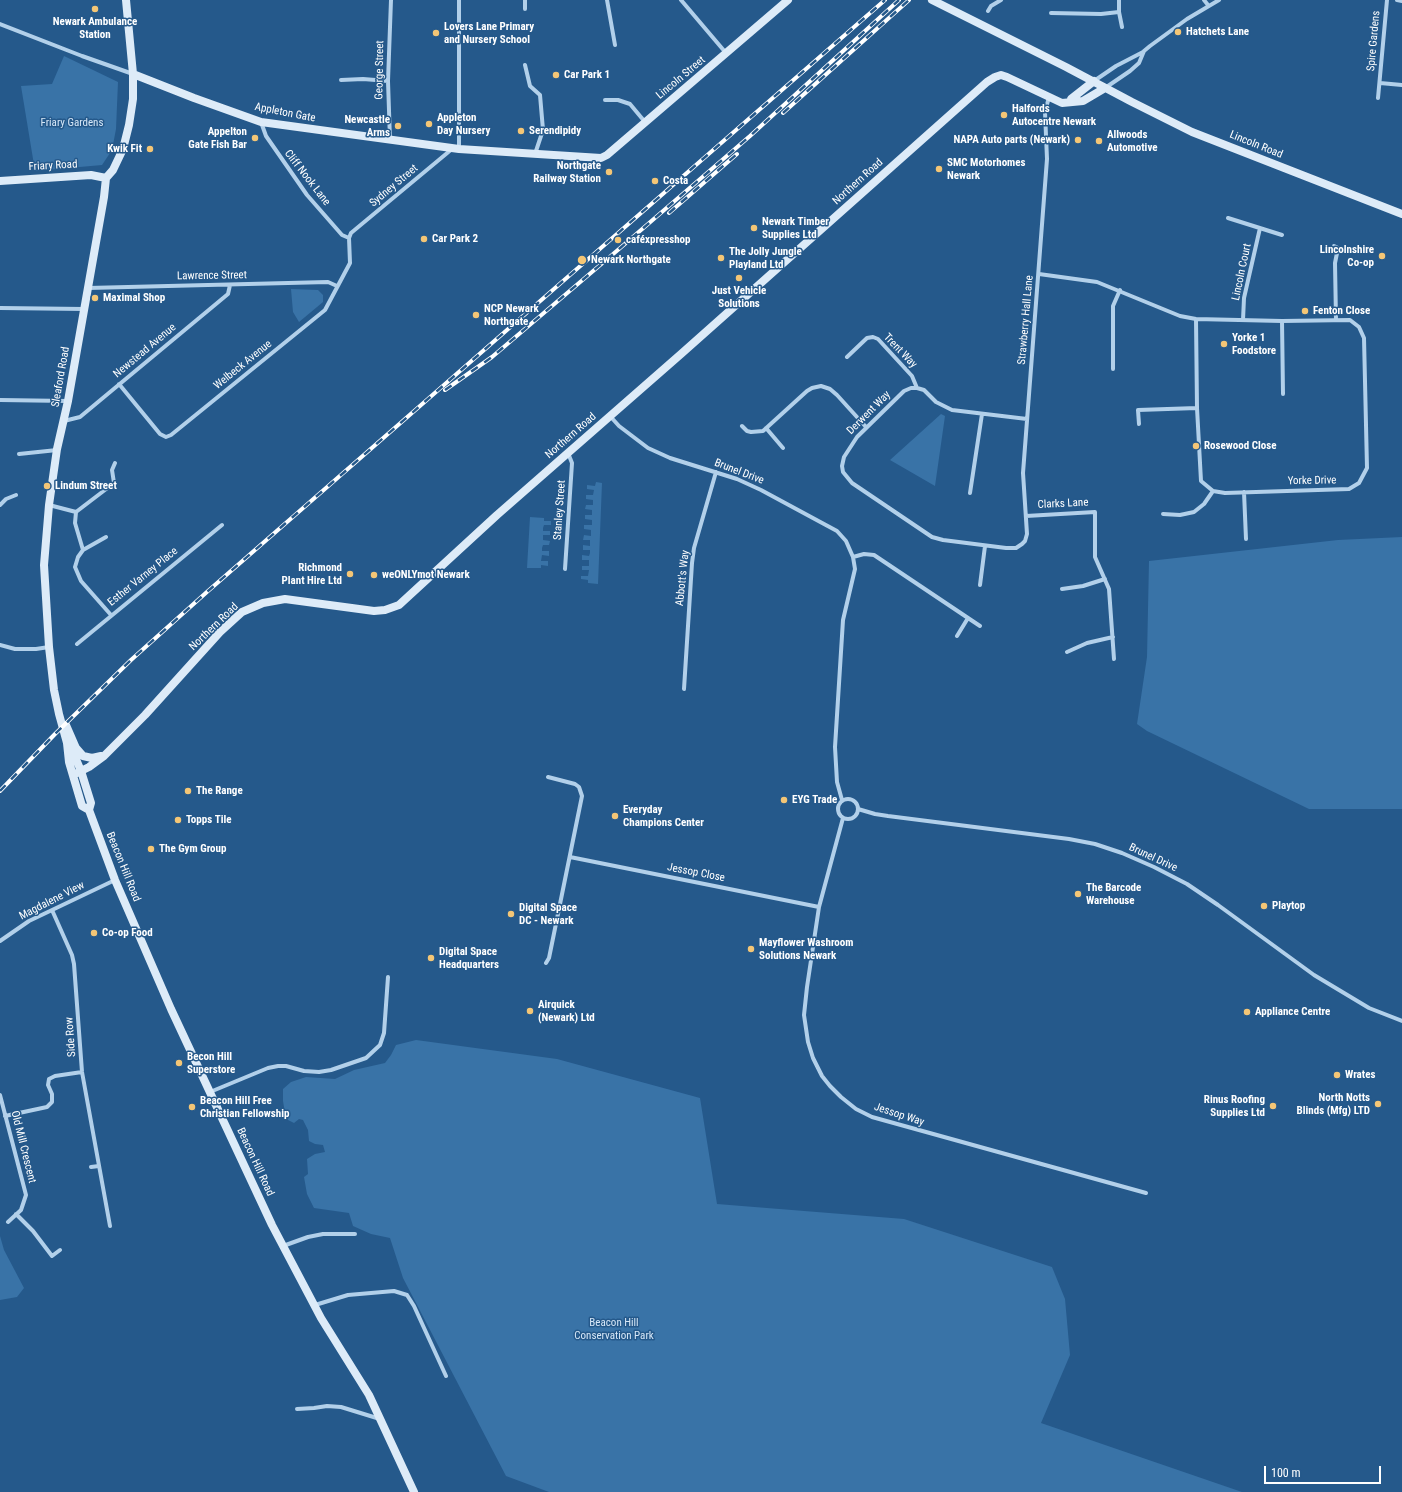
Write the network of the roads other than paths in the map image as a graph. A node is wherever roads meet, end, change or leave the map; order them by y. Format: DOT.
graph roads {
  1 [pos="126,0"];
  2 [pos="391,0"];
  3 [pos="459,0"];
  4 [pos="525,0"];
  5 [pos="607,0"];
  6 [pos="681,0"];
  7 [pos="788,0"];
  8 [pos="932,0"];
  9 [pos="1002,0"];
  10 [pos="1119,0"];
  11 [pos="1204,0"];
  12 [pos="1218,0"];
  13 [pos="1387,0"];
  14 [pos="1397,0"];
  15 [pos="1402,1"];
  16 [pos="1208,5"];
  17 [pos="525,9"];
  18 [pos="988,11"];
  19 [pos="1119,12"];
  20 [pos="1051,13"];
  21 [pos="0,24"];
  22 [pos="1122,27"];
  23 [pos="615,45"];
  24 [pos="1144,51"];
  25 [pos="726,54"];
  26 [pos="525,66"];
  27 [pos="133,74"];
  28 [pos="341,80"];
  29 [pos="388,81"];
  30 [pos="1094,81"];
  31 [pos="1380,83"];
  32 [pos="1402,85"];
  33 [pos="1105,88"];
  34 [pos="1049,97"];
  35 [pos="1378,98"];
  36 [pos="605,100"];
  37 [pos="1071,102"];
  38 [pos="261,122"];
  39 [pos="646,122"];
  40 [pos="390,140"];
  41 [pos="455,149"];
  42 [pos="535,154"];
  43 [pos="582,158"];
  44 [pos="106,178"];
  45 [pos="0,181"];
  46 [pos="1402,214"];
  47 [pos="1228,218"];
  48 [pos="1260,228"];
  49 [pos="1282,235"];
  50 [pos="349,238"];
  51 [pos="1334,246"];
  52 [pos="1039,274"];
  53 [pos="230,285"];
  54 [pos="337,286"];
  55 [pos="87,288"];
  56 [pos="1120,290"];
  57 [pos="0,308"];
  58 [pos="84,309"];
  59 [pos="1196,319"];
  60 [pos="1243,320"];
  61 [pos="1282,320"];
  62 [pos="1336,320"];
  63 [pos="846,357"];
  64 [pos="1113,369"];
  65 [pos="119,384"];
  66 [pos="917,388"];
  67 [pos="1283,394"];
  68 [pos="0,400"];
  69 [pos="68,401"];
  70 [pos="1197,408"];
  71 [pos="982,414"];
  72 [pos="610,416"];
  73 [pos="1027,419"];
  74 [pos="64,421"];
  75 [pos="1139,424"];
  76 [pos="742,426"];
  77 [pos="866,427"];
  78 [pos="766,428"];
  79 [pos="783,448"];
  80 [pos="57,450"];
  81 [pos="568,453"];
  82 [pos="19,454"];
  83 [pos="115,463"];
  84 [pos="716,472"];
  85 [pos="1213,491"];
  86 [pos="1244,492"];
  87 [pos="970,493"];
  88 [pos="16,495"];
  89 [pos="0,505"];
  90 [pos="49,505"];
  91 [pos="76,512"];
  92 [pos="1163,514"];
  93 [pos="1026,516"];
  94 [pos="222,525"];
  95 [pos="106,537"];
  96 [pos="1246,540"];
  97 [pos="1022,544"];
  98 [pos="985,546"];
  99 [pos="83,550"];
  100 [pos="854,557"];
  101 [pos="565,569"];
  102 [pos="1105,579"];
  103 [pos="980,585"];
  104 [pos="1062,589"];
  105 [pos="111,615"];
  106 [pos="968,618"];
  107 [pos="980,626"];
  108 [pos="957,636"];
  109 [pos="1113,637"];
  110 [pos="77,644"];
  111 [pos="0,645"];
  112 [pos="49,647"];
  113 [pos="1067,652"];
  114 [pos="1114,659"];
  115 [pos="684,689"];
  116 [pos="70,742"];
  117 [pos="104,756"];
  118 [pos="81,771"];
  119 [pos="73,775"];
  120 [pos="548,777"];
  121 [pos="842,800"];
  122 [pos="858,809"];
  123 [pos="89,810"];
  124 [pos="843,818"];
  125 [pos="570,857"];
  126 [pos="114,880"];
  127 [pos="818,907"];
  128 [pos="52,910"];
  129 [pos="0,941"];
  130 [pos="546,963"];
  131 [pos="388,977"];
  132 [pos="1402,1021"];
  133 [pos="82,1072"];
  134 [pos="210,1092"];
  135 [pos="0,1095"];
  136 [pos="6,1116"];
  137 [pos="99,1166"];
  138 [pos="91,1167"];
  139 [pos="1146,1193"];
  140 [pos="16,1214"];
  141 [pos="8,1222"];
  142 [pos="110,1226"];
  143 [pos="355,1234"];
  144 [pos="283,1246"];
  145 [pos="60,1250"];
  146 [pos="314,1305"];
  147 [pos="446,1376"];
  148 [pos="297,1409"];
  149 [pos="381,1419"];
  150 [pos="414,1492"];
  1 -- 27 [label="street, Sleaford Road"];
  2 -- 29 [label="street, George Street"];
  3 -- 41 [label="street"];
  4 -- 17 [label="street"];
  5 -- 23 [label="street"];
  6 -- 25 [label="street"];
  7 -- 25 [label="street, Lincoln Street"];
  8 -- 30 [label="street, Lincoln Road"];
  9 -- 18 [label="street"];
  10 -- 19 [label="street"];
  11 -- 16 [label="street"];
  12 -- 16 [label="street"];
  13 -- 31 [label="street, Spire Gardens"];
  14 -- 15 [label="street"];
  16 -- 24 [label="street"];
  19 -- 20 [label="street"];
  19 -- 22 [label="street"];
  21 -- 27 [label="street, Appleton Gate"];
  24 -- 30 [label="street"];
  24 -- 33 [label="street"];
  25 -- 39 [label="street, Lincoln Street"];
  26 -- 42 [label="street"];
  27 -- 38 [label="street, Appleton Gate"];
  27 -- 44 [label="street, Sleaford Road"];
  28 -- 29 [label="street"];
  29 -- 40 [label="street, George Street"];
  30 -- 33 [label="street, Lincoln Road"];
  30 -- 37 [label="street"];
  31 -- 32 [label="street, Spire Gardens"];
  31 -- 35 [label="street, Spire Gardens"];
  33 -- 37 [label="street, Northern Road"];
  33 -- 46 [label="street, Lincoln Road"];
  34 -- 37 [label="street, Northern Road"];
  34 -- 52 [label="street, Strawberry Hall Lane"];
  34 -- 72 [label="street, Northern Road"];
  36 -- 39 [label="street"];
  38 -- 40 [label="street, Appleton Gate"];
  38 -- 50 [label="street, Cliff Nook Lane"];
  39 -- 43 [label="street, Lincoln Street"];
  40 -- 41 [label="street, Appleton Gate"];
  41 -- 42 [label="street, Appleton Gate"];
  41 -- 50 [label="street, Sydney Street"];
  42 -- 43 [label="street, Appleton Gate"];
  44 -- 45 [label="street, Friary Road"];
  44 -- 55 [label="street, Sleaford Road"];
  47 -- 48 [label="street"];
  48 -- 49 [label="street"];
  48 -- 60 [label="street, Lincoln Court"];
  50 -- 54 [label="street, Welbeck Avenue"];
  51 -- 62 [label="street"];
  52 -- 56 [label="street, Yorke Drive"];
  52 -- 73 [label="street, Strawberry Hall Lane"];
  53 -- 54 [label="street, Lawrence Street"];
  53 -- 55 [label="street, Lawrence Street"];
  53 -- 65 [label="street, Newstead Avenue"];
  54 -- 65 [label="street, Welbeck Avenue"];
  55 -- 58 [label="street, Sleaford Road"];
  56 -- 59 [label="street, Yorke Drive"];
  56 -- 64 [label="street"];
  57 -- 58 [label="street"];
  58 -- 69 [label="street, Sleaford Road"];
  59 -- 60 [label="street, Yorke Drive"];
  59 -- 70 [label="street"];
  60 -- 61 [label="street, Yorke Drive"];
  61 -- 62 [label="street, Yorke Drive"];
  61 -- 67 [label="street"];
  62 -- 86 [label="street, Yorke Drive"];
  63 -- 66 [label="street, Trent Way"];
  65 -- 74 [label="street, Newstead Avenue"];
  66 -- 71 [label="street"];
  66 -- 77 [label="street, Derwent Way"];
  68 -- 69 [label="street"];
  69 -- 74 [label="street, Sleaford Road"];
  70 -- 75 [label="street"];
  70 -- 85 [label="street"];
  71 -- 73 [label="street"];
  71 -- 87 [label="street"];
  72 -- 81 [label="street, Northern Road"];
  72 -- 84 [label="street, Brunel Drive"];
  73 -- 93 [label="street, Strawberry Hall Lane"];
  74 -- 80 [label="street, Sleaford Road"];
  76 -- 78 [label="street"];
  77 -- 78 [label="street"];
  77 -- 98 [label="street, Derwent Way"];
  78 -- 79 [label="street"];
  80 -- 82 [label="street"];
  80 -- 90 [label="street, Sleaford Road"];
  81 -- 101 [label="street, Stanley Street"];
  81 -- 117 [label="street, Northern Road"];
  83 -- 91 [label="street"];
  84 -- 100 [label="street, Brunel Drive"];
  84 -- 115 [label="street, Abbott's Way"];
  85 -- 86 [label="street, Yorke Drive"];
  85 -- 92 [label="street"];
  86 -- 96 [label="street"];
  88 -- 89 [label="street"];
  90 -- 91 [label="street"];
  90 -- 112 [label="street, Sleaford Road"];
  91 -- 99 [label="street"];
  93 -- 97 [label="street, Strawberry Hall Lane"];
  93 -- 102 [label="street, Clarks Lane"];
  94 -- 105 [label="street, Esther Varney Place"];
  95 -- 99 [label="street"];
  97 -- 98 [label="street, Derwent Way"];
  98 -- 103 [label="street"];
  99 -- 105 [label="street"];
  100 -- 106 [label="street"];
  100 -- 121 [label="street, Brunel Drive"];
  102 -- 104 [label="street"];
  102 -- 109 [label="street, Clarks Lane"];
  105 -- 110 [label="street, Esther Varney Place"];
  106 -- 107 [label="street"];
  106 -- 108 [label="street"];
  109 -- 113 [label="street"];
  109 -- 114 [label="street, Clarks Lane"];
  111 -- 112 [label="street"];
  112 -- 116 [label="street, Sleaford Road"];
  116 -- 117 [label="street"];
  116 -- 118 [label="street"];
  116 -- 119 [label="street, Beacon Hill Road"];
  117 -- 118 [label="street, Northern Road"];
  118 -- 119 [label="street, Northern Road"];
  118 -- 123 [label="street"];
  119 -- 123 [label="street, Beacon Hill Road"];
  120 -- 125 [label="street"];
  121 -- 122 [label="street"];
  121 -- 124 [label="street"];
  122 -- 124 [label="street"];
  122 -- 132 [label="street, Brunel Drive"];
  123 -- 126 [label="street, Beacon Hill Road"];
  124 -- 127 [label="street, Jessop Way"];
  125 -- 127 [label="street, Jessop Close"];
  125 -- 130 [label="street"];
  126 -- 128 [label="street, Magdalene View"];
  126 -- 134 [label="street, Beacon Hill Road"];
  127 -- 139 [label="street, Jessop Way"];
  128 -- 129 [label="street, Magdalene View"];
  128 -- 133 [label="street, Side Row"];
  131 -- 134 [label="street"];
  133 -- 136 [label="street"];
  133 -- 137 [label="street, Side Row"];
  134 -- 144 [label="street, Beacon Hill Road"];
  135 -- 136 [label="street, Old Mill Crescent"];
  136 -- 140 [label="street, Old Mill Crescent"];
  137 -- 138 [label="street"];
  137 -- 142 [label="street, Side Row"];
  140 -- 141 [label="street, Old Mill Crescent"];
  140 -- 145 [label="street"];
  143 -- 144 [label="street"];
  144 -- 146 [label="street, Beacon Hill Road"];
  146 -- 147 [label="street"];
  146 -- 149 [label="street, Beacon Hill Road"];
  148 -- 149 [label="street"];
  149 -- 150 [label="street, Beacon Hill Road"];
}
